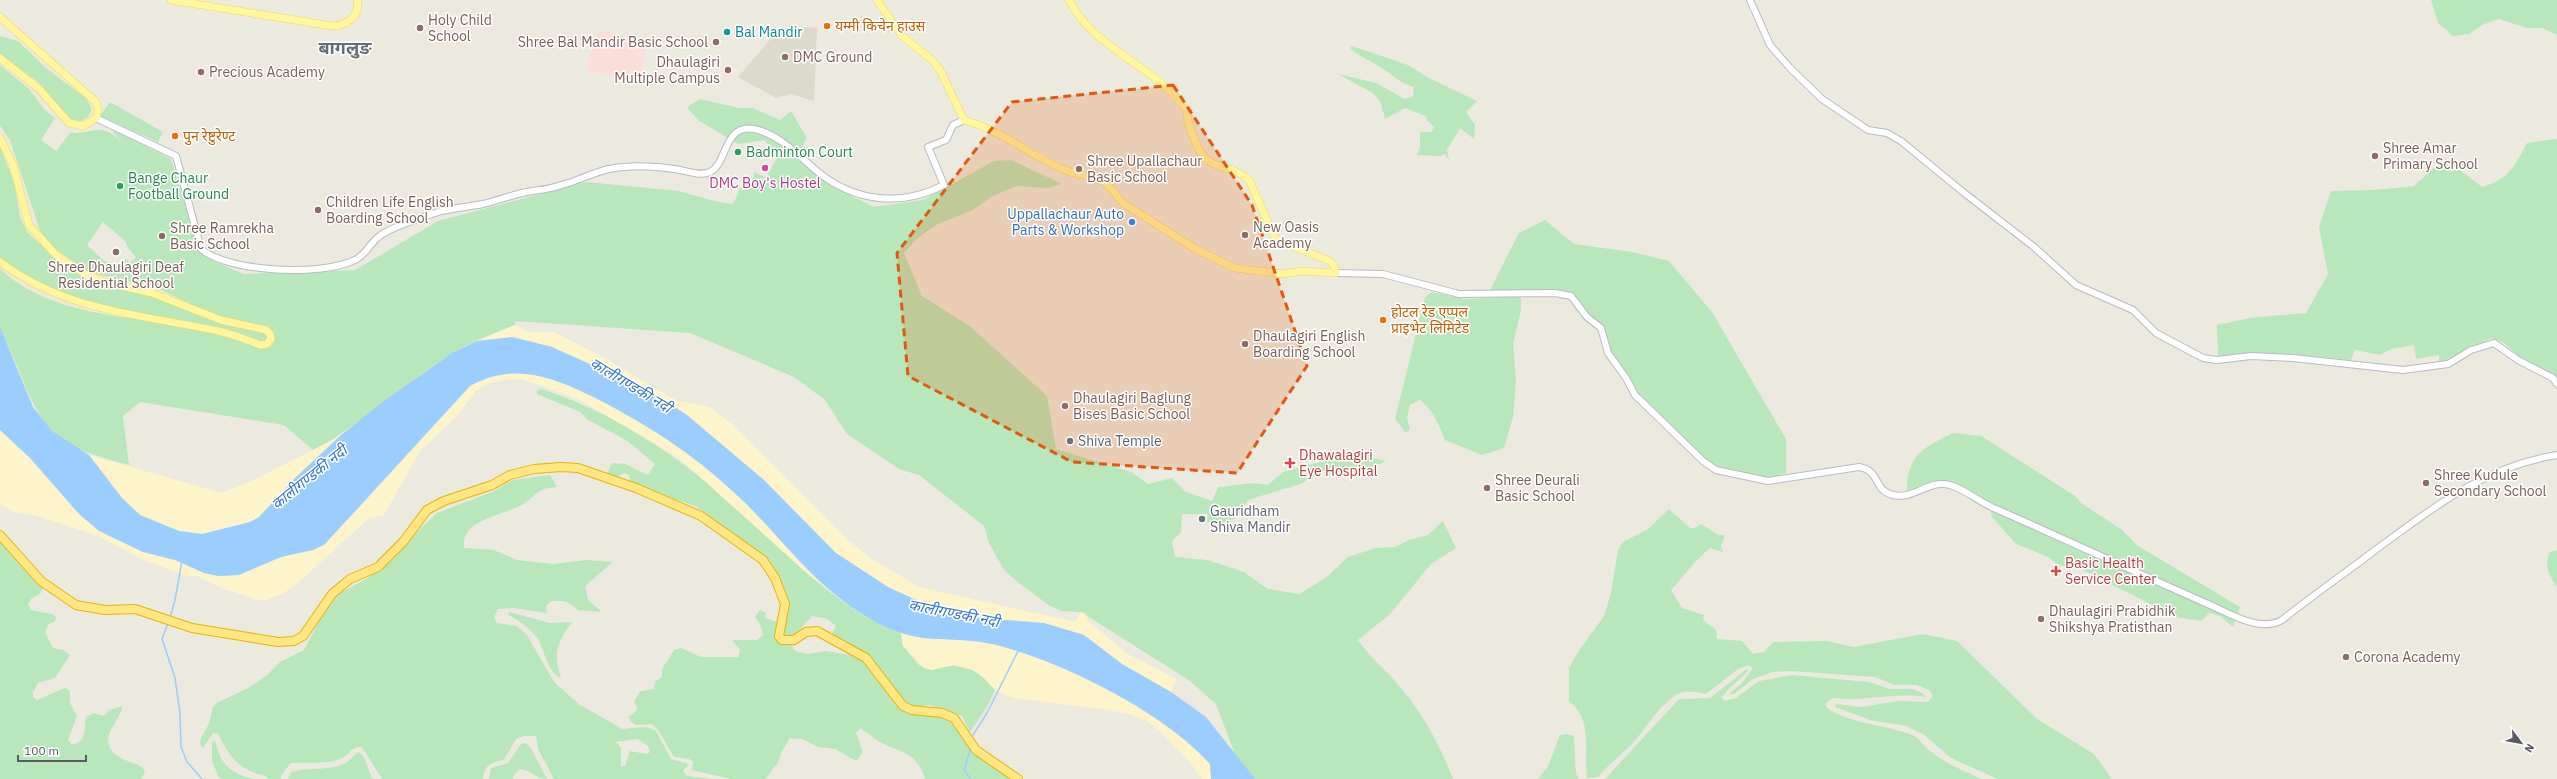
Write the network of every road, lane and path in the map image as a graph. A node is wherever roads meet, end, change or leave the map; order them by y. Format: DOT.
graph roads {
  1 [pos="171,0"];
  2 [pos="357,0"];
  3 [pos="877,0"];
  4 [pos="1069,0"];
  5 [pos="1750,0"];
  6 [pos="0,16"];
  7 [pos="0,58"];
  8 [pos="96,118"];
  9 [pos="964,120"];
  10 [pos="0,138"];
  11 [pos="0,262"];
  12 [pos="1336,273"];
  13 [pos="2557,384"];
  14 [pos="2557,455"];
  15 [pos="0,534"];
  16 [pos="1018,779"];
  1 -- 2 [label="main road"];
  3 -- 9 [label="main road"];
  4 -- 12 [label="main road"];
  5 -- 13 [label="street"];
  6 -- 8 [label="main road"];
  7 -- 8 [label="main road"];
  8 -- 9 [label="street"];
  9 -- 12 [label="main road"];
  10 -- 11 [label="main road"];
  12 -- 14 [label="street"];
  15 -- 16 [label="highway"];
}
